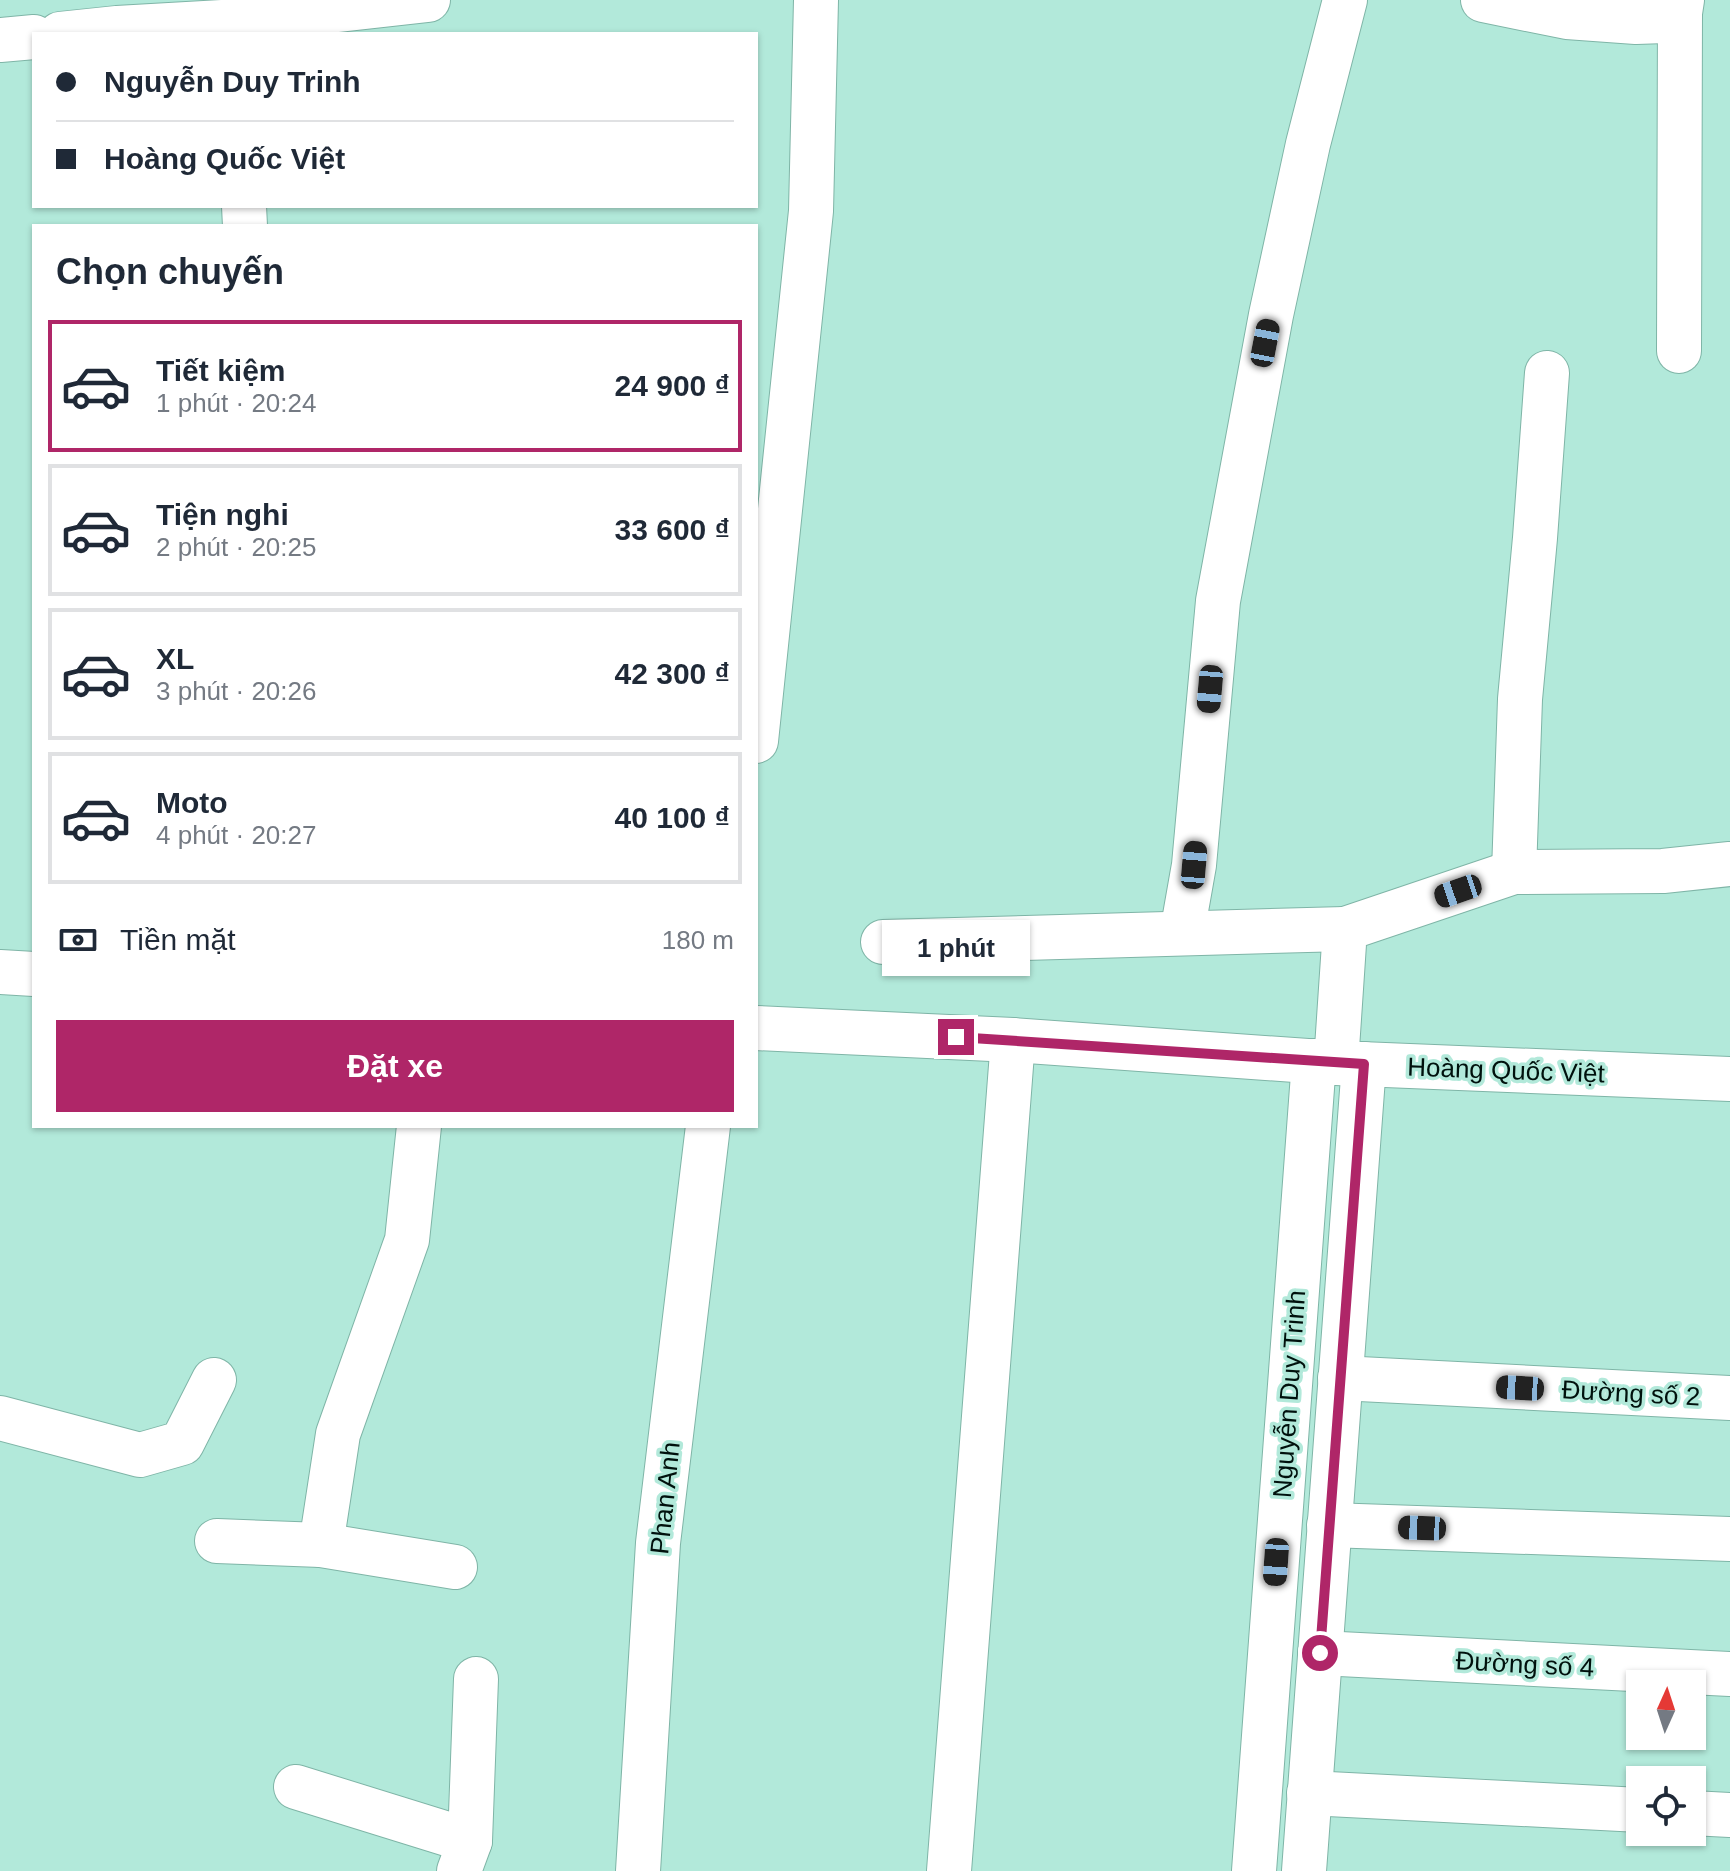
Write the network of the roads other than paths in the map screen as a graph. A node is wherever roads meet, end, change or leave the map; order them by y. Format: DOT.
graph roads {
  1 [pos="428,0"];
  2 [pos="816,0"];
  3 [pos="1345,0"];
  4 [pos="1483,0"];
  5 [pos="1681,6"];
  6 [pos="117,14"];
  7 [pos="239,28"];
  8 [pos="66,32"];
  9 [pos="32,37"];
  10 [pos="0,40"];
  11 [pos="1679,351"];
  12 [pos="1547,373"];
  13 [pos="758,722"];
  14 [pos="1730,864"];
  15 [pos="1514,872"];
  16 [pos="1345,929"];
  17 [pos="1182,933"];
  18 [pos="883,942"];
  19 [pos="0,972"];
  20 [pos="32,974"];
  21 [pos="758,1028"];
  22 [pos="1013,1040"];
  23 [pos="1338,1063"];
  24 [pos="1730,1079"];
  25 [pos="419,1128"];
  26 [pos="708,1128"];
  27 [pos="1340,1378"];
  28 [pos="214,1380"];
  29 [pos="1730,1398"];
  30 [pos="0,1418"];
  31 [pos="1329,1525"];
  32 [pos="1730,1539"];
  33 [pos="217,1541"];
  34 [pos="321,1545"];
  35 [pos="455,1567"];
  36 [pos="1320,1653"];
  37 [pos="1730,1674"];
  38 [pos="476,1679"];
  39 [pos="296,1787"];
  40 [pos="1309,1793"];
  41 [pos="1626,1809"];
  42 [pos="1706,1814"];
  43 [pos="1730,1815"];
  44 [pos="465,1856"];
  45 [pos="638,1871"];
  46 [pos="949,1871"];
  47 [pos="1254,1871"];
  48 [pos="1304,1871"];
  1 -- 7 [label="street"];
  2 -- 13 [label="street"];
  3 -- 17 [label="street"];
  4 -- 5 [label="street"];
  5 -- 11 [label="street"];
  6 -- 7 [label="street"];
  6 -- 8 [label="street"];
  9 -- 10 [label="street"];
  12 -- 15 [label="street"];
  14 -- 15 [label="street"];
  15 -- 16 [label="street"];
  16 -- 17 [label="street"];
  16 -- 23 [label="street"];
  17 -- 18 [label="street"];
  19 -- 20 [label="street"];
  21 -- 22 [label="street, Hoàng Quốc Việt"];
  22 -- 23 [label="street, Hoàng Quốc Việt"];
  22 -- 46 [label="street"];
  23 -- 24 [label="street, Hoàng Quốc Việt"];
  23 -- 27 [label="street, Nguyễn Duy Trinh"];
  23 -- 47 [label="street, Nguyễn Duy Trinh"];
  25 -- 34 [label="street"];
  26 -- 45 [label="street, Phan Anh"];
  27 -- 29 [label="street, Đường số 2"];
  27 -- 31 [label="street, Nguyễn Duy Trinh"];
  28 -- 30 [label="street"];
  31 -- 32 [label="street"];
  31 -- 36 [label="street, Nguyễn Duy Trinh"];
  33 -- 34 [label="street"];
  34 -- 35 [label="street"];
  36 -- 37 [label="street, Đường số 4"];
  36 -- 40 [label="street, Nguyễn Duy Trinh"];
  38 -- 44 [label="street"];
  39 -- 44 [label="street"];
  40 -- 41 [label="street"];
  40 -- 48 [label="street, Nguyễn Duy Trinh"];
  42 -- 43 [label="street"];
}
